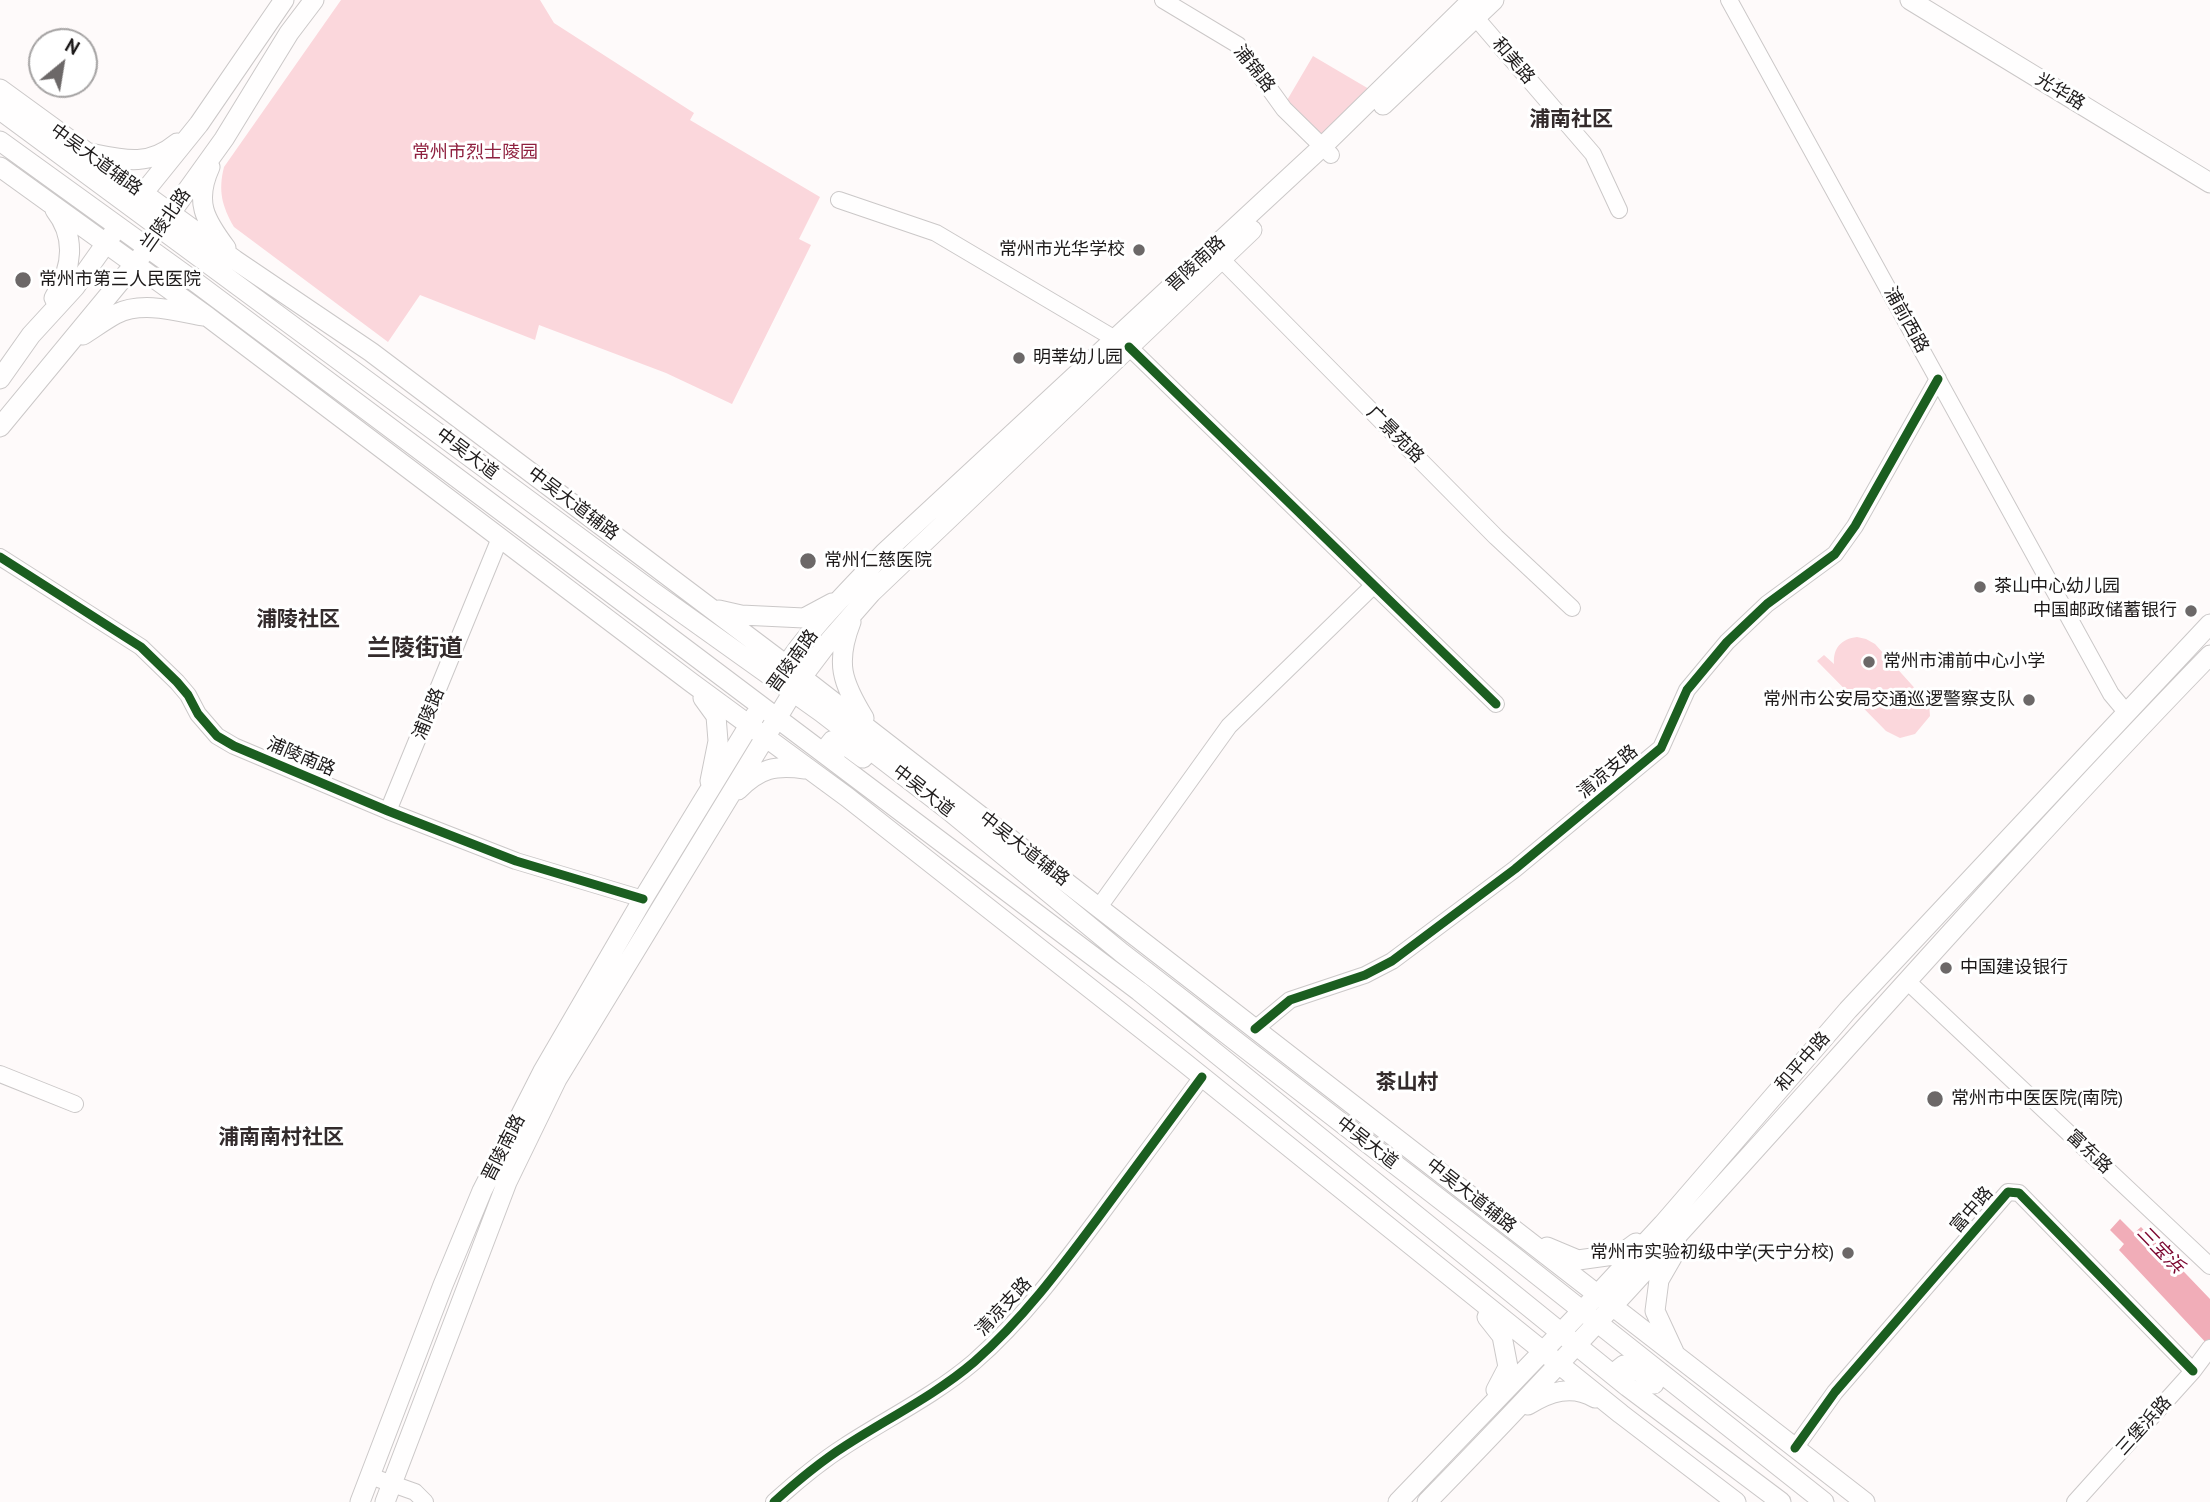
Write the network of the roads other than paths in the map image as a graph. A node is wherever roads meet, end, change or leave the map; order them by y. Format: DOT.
graph roads {
  1 [pos="284,0"];
  2 [pos="314,0"];
  3 [pos="1163,0"];
  4 [pos="1494,0"];
  5 [pos="1729,0"];
  6 [pos="1910,0"];
  7 [pos="1474,9"];
  8 [pos="0,89"];
  9 [pos="0,99"];
  10 [pos="0,110"];
  11 [pos="199,124"];
  12 [pos="224,139"];
  13 [pos="0,142"];
  14 [pos="1326,151"];
  15 [pos="82,160"];
  16 [pos="0,167"];
  17 [pos="2210,183"];
  18 [pos="60,184"];
  19 [pos="137,200"];
  20 [pos="839,200"];
  21 [pos="47,201"];
  22 [pos="1619,210"];
  23 [pos="166,221"];
  24 [pos="118,226"];
  25 [pos="107,243"];
  26 [pos="148,247"];
  27 [pos="1221,259"];
  28 [pos="235,260"];
  29 [pos="136,263"];
  30 [pos="211,264"];
  31 [pos="198,284"];
  32 [pos="208,317"];
  33 [pos="288,321"];
  34 [pos="31,335"];
  35 [pos="1122,343"];
  36 [pos="68,345"];
  37 [pos="371,352"];
  38 [pos="302,362"];
  39 [pos="0,379"];
  40 [pos="1938,379"];
  41 [pos="436,401"];
  42 [pos="0,426"];
  43 [pos="388,426"];
  44 [pos="523,495"];
  45 [pos="466,512"];
  46 [pos="500,538"];
  47 [pos="539,540"];
  48 [pos="0,557"];
  49 [pos="537,566"];
  50 [pos="618,566"];
  51 [pos="1374,585"];
  52 [pos="842,598"];
  53 [pos="1572,608"];
  54 [pos="712,609"];
  55 [pos="854,614"];
  56 [pos="2210,624"];
  57 [pos="655,625"];
  58 [pos="738,654"];
  59 [pos="2210,655"];
  60 [pos="781,673"];
  61 [pos="692,683"];
  62 [pos="798,685"];
  63 [pos="1496,704"];
  64 [pos="761,706"];
  65 [pos="2126,712"];
  66 [pos="777,718"];
  67 [pos="749,725"];
  68 [pos="873,730"];
  69 [pos="765,737"];
  70 [pos="813,746"];
  71 [pos="839,765"];
  72 [pos="810,770"];
  73 [pos="713,802"];
  74 [pos="388,811"];
  75 [pos="874,818"];
  76 [pos="1005,845"];
  77 [pos="643,899"];
  78 [pos="1099,907"];
  79 [pos="1116,920"];
  80 [pos="1008,924"];
  81 [pos="1101,964"];
  82 [pos="1907,981"];
  83 [pos="1139,991"];
  84 [pos="1193,1008"];
  85 [pos="1255,1028"];
  86 [pos="1237,1042"];
  87 [pos="0,1074"];
  88 [pos="1202,1077"];
  89 [pos="75,1104"];
  90 [pos="1285,1112"];
  91 [pos="1335,1151"];
  92 [pos="1393,1164"];
  93 [pos="1363,1174"];
  94 [pos="1437,1197"];
  95 [pos="1693,1219"];
  96 [pos="1663,1224"];
  97 [pos="1521,1235"];
  98 [pos="1402,1238"];
  99 [pos="1511,1255"];
  100 [pos="2210,1266"];
  101 [pos="1461,1287"];
  102 [pos="1605,1301"];
  103 [pos="1589,1317"];
  104 [pos="1560,1333"];
  105 [pos="1576,1346"];
  106 [pos="2208,1350"];
  107 [pos="1542,1351"];
  108 [pos="1676,1356"];
  109 [pos="1559,1365"];
  110 [pos="2193,1371"];
  111 [pos="1628,1387"];
  112 [pos="1589,1389"];
  113 [pos="1730,1398"];
  114 [pos="1620,1414"];
  115 [pos="1666,1416"];
  116 [pos="1510,1417"];
  117 [pos="1467,1428"];
  118 [pos="1795,1448"];
  119 [pos="1769,1459"];
  120 [pos="370,1476"];
  121 [pos="388,1493"];
  122 [pos="360,1502"];
  123 [pos="425,1502"];
  124 [pos="774,1502"];
  125 [pos="1398,1502"];
  126 [pos="1427,1502"];
  127 [pos="1736,1502"];
  128 [pos="1780,1502"];
  129 [pos="1815,1502"];
  130 [pos="1824,1502"];
  131 [pos="1865,1502"];
  132 [pos="2076,1502"];
  1 -- 11 [label="main road, 兰陵北路"];
  2 -- 12 [label="main road, 兰陵北路"];
  3 -- 14 [label="street, 浦锦路"];
  4 -- 7 [label="main road, 晋陵南路"];
  5 -- 40 [label="street, 浦前西路"];
  6 -- 17 [label="main road, 光华路"];
  7 -- 14 [label="main road, 晋陵南路"];
  7 -- 22 [label="street, 和美路"];
  8 -- 15 [label="main road, 中吴大道辅路"];
  9 -- 15 [label="main road"];
  10 -- 15 [label="main road"];
  11 -- 15 [label="main road"];
  11 -- 19 [label="main road, 兰陵北路"];
  12 -- 23 [label="main road, 兰陵北路"];
  12 -- 28 [label="main road"];
  13 -- 18 [label="main road, 中吴大道"];
  14 -- 27 [label="main road, 晋陵南路"];
  14 -- 35 [label="main road, 晋陵南路"];
  15 -- 18 [label="main road"];
  15 -- 19 [label="main road, 中吴大道辅路"];
  16 -- 21 [label="main road"];
  18 -- 24 [label="main road, 中吴大道"];
  19 -- 23 [label="main road, 中吴大道"];
  19 -- 24 [label="main road, 兰陵北路"];
  20 -- 35 [label="street"];
  21 -- 25 [label="main road"];
  21 -- 34 [label="main road"];
  23 -- 26 [label="main road, 兰陵北路"];
  23 -- 28 [label="main road, 中吴大道辅路"];
  23 -- 30 [label="main road, 中吴大道"];
  24 -- 25 [label="main road, 兰陵北路"];
  24 -- 26 [label="main road, 中吴大道"];
  25 -- 29 [label="main road"];
  25 -- 34 [label="main road, 兰陵北路"];
  26 -- 29 [label="main road, 兰陵北路"];
  26 -- 31 [label="main road, 中吴大道"];
  27 -- 35 [label="main road, 晋陵南路"];
  27 -- 53 [label="street, 广景苑路"];
  28 -- 37 [label="main road, 中吴大道辅路"];
  29 -- 32 [label="main road"];
  29 -- 36 [label="main road, 兰陵北路"];
  30 -- 31 [label="main road"];
  30 -- 33 [label="main road, 中吴大道"];
  31 -- 38 [label="main road, 中吴大道"];
  32 -- 36 [label="main road"];
  32 -- 38 [label="main road"];
  32 -- 45 [label="main road"];
  33 -- 37 [label="main road"];
  33 -- 44 [label="main road, 中吴大道"];
  34 -- 39 [label="main road, 兰陵北路"];
  35 -- 51 [label="street"];
  35 -- 52 [label="main road, 晋陵南路"];
  35 -- 55 [label="main road, 晋陵南路"];
  36 -- 42 [label="main road, 兰陵北路"];
  37 -- 41 [label="main road, 中吴大道辅路"];
  38 -- 43 [label="main road, 中吴大道"];
  40 -- 65 [label="street, 浦前西路"];
  40 -- 85 [label="street, 清凉支路"];
  41 -- 44 [label="main road"];
  41 -- 54 [label="main road, 中吴大道辅路"];
  43 -- 45 [label="main road"];
  43 -- 47 [label="main road, 中吴大道"];
  44 -- 50 [label="main road, 中吴大道"];
  45 -- 46 [label="main road"];
  46 -- 49 [label="main road"];
  46 -- 74 [label="street, 浦陵路"];
  47 -- 57 [label="main road, 中吴大道"];
  47 -- 58 [label="main road"];
  48 -- 74 [label="street, 浦陵南路"];
  49 -- 57 [label="main road"];
  49 -- 61 [label="main road"];
  50 -- 54 [label="main road"];
  50 -- 58 [label="main road, 中吴大道"];
  51 -- 63 [label="street"];
  51 -- 78 [label="street"];
  52 -- 54 [label="main road"];
  52 -- 60 [label="main road, 晋陵南路"];
  54 -- 60 [label="main road, 中吴大道辅路"];
  55 -- 62 [label="main road, 晋陵南路"];
  55 -- 68 [label="main road"];
  56 -- 65 [label="main road, 和平中路"];
  57 -- 64 [label="main road, 中吴大道"];
  58 -- 60 [label="main road, 中吴大道"];
  59 -- 82 [label="main road, 和平中路"];
  60 -- 62 [label="main road, 中吴大道辅路"];
  60 -- 64 [label="main road, 晋陵南路"];
  61 -- 67 [label="main road"];
  61 -- 73 [label="main road"];
  62 -- 66 [label="main road, 晋陵南路"];
  62 -- 68 [label="main road, 中吴大道辅路"];
  62 -- 76 [label="main road, 中吴大道"];
  64 -- 66 [label="main road, 中吴大道"];
  64 -- 67 [label="main road, 晋陵南路"];
  65 -- 96 [label="main road, 和平中路"];
  66 -- 69 [label="main road, 晋陵南路"];
  66 -- 70 [label="main road, 中吴大道"];
  67 -- 69 [label="main road"];
  67 -- 73 [label="main road, 晋陵南路"];
  68 -- 76 [label="main road, 中吴大道辅路"];
  69 -- 72 [label="main road"];
  69 -- 73 [label="main road, 晋陵南路"];
  70 -- 71 [label="main road, 中吴大道"];
  70 -- 75 [label="main road"];
  71 -- 76 [label="main road"];
  71 -- 81 [label="main road, 中吴大道"];
  72 -- 73 [label="main road"];
  72 -- 75 [label="main road"];
  73 -- 77 [label="main road, 晋陵南路"];
  73 -- 121 [label="main road, 晋陵南路"];
  74 -- 77 [label="street, 浦陵南路"];
  75 -- 80 [label="main road"];
  76 -- 78 [label="main road, 中吴大道辅路"];
  76 -- 84 [label="main road, 中吴大道"];
  77 -- 120 [label="main road, 晋陵南路"];
  78 -- 79 [label="main road, 中吴大道辅路"];
  79 -- 84 [label="main road"];
  79 -- 85 [label="main road, 中吴大道辅路"];
  80 -- 83 [label="main road"];
  80 -- 88 [label="main road"];
  81 -- 83 [label="main road, 中吴大道"];
  81 -- 86 [label="main road"];
  82 -- 95 [label="main road, 和平中路"];
  82 -- 100 [label="street, 富东路"];
  83 -- 90 [label="main road, 中吴大道"];
  84 -- 86 [label="main road, 中吴大道"];
  85 -- 97 [label="main road, 中吴大道辅路"];
  86 -- 92 [label="main road, 中吴大道"];
  87 -- 89 [label="street"];
  88 -- 98 [label="main road"];
  88 -- 124 [label="street, 清凉支路"];
  90 -- 91 [label="main road, 中吴大道"];
  90 -- 94 [label="main road"];
  91 -- 93 [label="main road, 中吴大道"];
  91 -- 99 [label="main road"];
  92 -- 94 [label="main road, 中吴大道"];
  92 -- 97 [label="main road"];
  93 -- 98 [label="main road"];
  93 -- 104 [label="main road, 中吴大道"];
  94 -- 99 [label="main road, 中吴大道"];
  95 -- 102 [label="main road, 和平中路"];
  95 -- 108 [label="main road"];
  96 -- 97 [label="main road"];
  96 -- 102 [label="main road, 和平中路"];
  97 -- 102 [label="main road, 中吴大道辅路"];
  98 -- 101 [label="main road"];
  99 -- 103 [label="main road, 中吴大道"];
  101 -- 107 [label="main road"];
  101 -- 117 [label="main road"];
  102 -- 103 [label="main road, 和平中路"];
  102 -- 108 [label="main road, 中吴大道辅路"];
  103 -- 104 [label="main road, 和平中路"];
  103 -- 105 [label="main road, 和平中路"];
  103 -- 119 [label="main road, 中吴大道"];
  104 -- 105 [label="main road, 中吴大道"];
  104 -- 107 [label="main road, 和平中路"];
  105 -- 109 [label="main road, 和平中路"];
  105 -- 111 [label="main road, 中吴大道"];
  106 -- 110 [label="street, 三堡浜路"];
  107 -- 109 [label="main road"];
  107 -- 117 [label="main road, 和平中路"];
  108 -- 113 [label="main road, 中吴大道辅路"];
  109 -- 112 [label="main road"];
  109 -- 116 [label="main road, 和平中路"];
  110 -- 118 [label="street, 富中路"];
  110 -- 132 [label="street, 三堡浜路"];
  111 -- 115 [label="main road, 中吴大道"];
  111 -- 129 [label="main road"];
  112 -- 114 [label="main road"];
  112 -- 115 [label="main road"];
  113 -- 118 [label="main road, 中吴大道辅路"];
  113 -- 119 [label="main road"];
  114 -- 116 [label="main road"];
  114 -- 127 [label="main road"];
  115 -- 128 [label="main road, 中吴大道"];
  116 -- 126 [label="main road, 和平中路"];
  117 -- 125 [label="main road, 和平中路"];
  118 -- 131 [label="main road, 中吴大道辅路"];
  119 -- 130 [label="main road, 中吴大道"];
  120 -- 121 [label="street"];
  120 -- 122 [label="main road, 晋陵南路"];
  121 -- 123 [label="street"];
}
